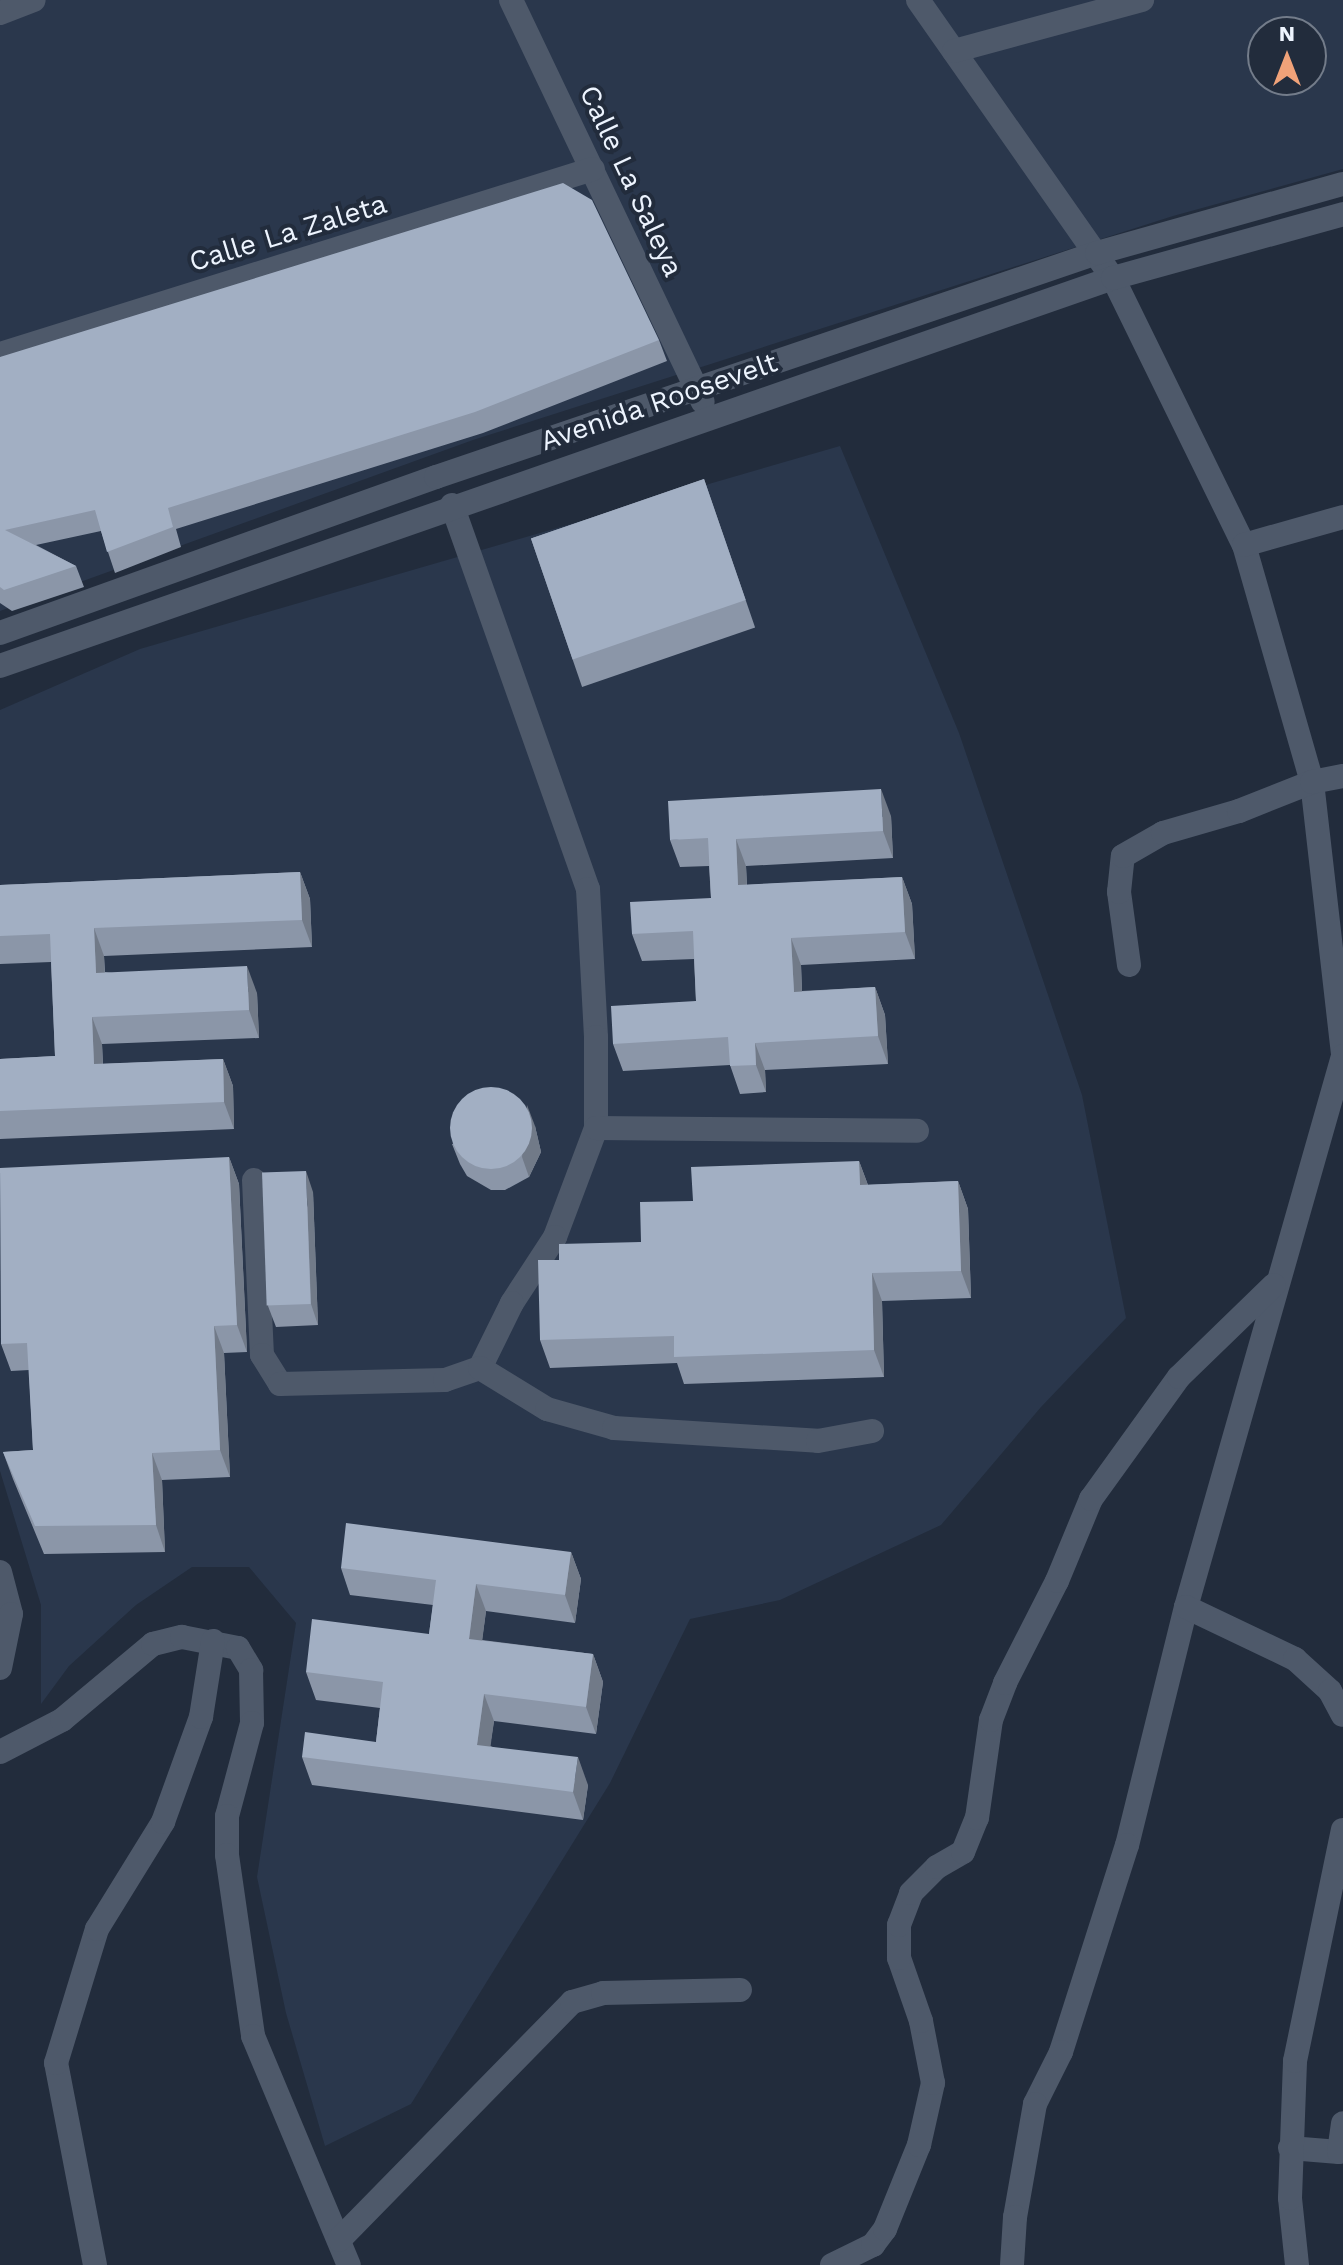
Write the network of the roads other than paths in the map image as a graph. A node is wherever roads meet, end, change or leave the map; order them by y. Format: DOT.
graph roads {
  1 [pos="34,0"];
  2 [pos="511,0"];
  3 [pos="918,0"];
  4 [pos="1142,0"];
  5 [pos="0,13"];
  6 [pos="954,51"];
  7 [pos="593,169"];
  8 [pos="1343,184"];
  9 [pos="1343,214"];
  10 [pos="1097,253"];
  11 [pos="1113,278"];
  12 [pos="0,354"];
  13 [pos="696,388"];
  14 [pos="710,414"];
  15 [pos="452,505"];
  16 [pos="1343,517"];
  17 [pos="1244,545"];
  18 [pos="0,633"];
  19 [pos="0,666"];
  20 [pos="1343,776"];
  21 [pos="1312,782"];
  22 [pos="1129,965"];
  23 [pos="1343,1056"];
  24 [pos="596,1128"];
  25 [pos="917,1131"];
  26 [pos="254,1180"];
  27 [pos="1275,1283"];
  28 [pos="480,1368"];
  29 [pos="872,1431"];
  30 [pos="0,1572"];
  31 [pos="1186,1607"];
  32 [pos="213,1641"];
  33 [pos="0,1668"];
  34 [pos="1343,1715"];
  35 [pos="0,1752"];
  36 [pos="1343,1830"];
  37 [pos="740,1990"];
  38 [pos="1343,2123"];
  39 [pos="1290,2148"];
  40 [pos="1341,2151"];
  41 [pos="339,2240"];
  42 [pos="95,2265"];
  43 [pos="349,2265"];
  44 [pos="832,2265"];
  45 [pos="1012,2265"];
  46 [pos="1297,2265"];
  1 -- 5 [label="street"];
  2 -- 7 [label="street, Calle La Saleya"];
  3 -- 6 [label="street"];
  4 -- 6 [label="street"];
  6 -- 10 [label="street"];
  7 -- 12 [label="street, Calle La Zaleta"];
  7 -- 13 [label="street, Calle La Saleya"];
  8 -- 10 [label="street, Avenida Roosevelt"];
  9 -- 11 [label="street, Avenida Roosevelt"];
  10 -- 11 [label="street"];
  10 -- 13 [label="street, Avenida Roosevelt"];
  11 -- 14 [label="street, Avenida Roosevelt"];
  11 -- 17 [label="street"];
  13 -- 14 [label="street, Calle La Saleya"];
  13 -- 18 [label="street, Avenida Roosevelt"];
  14 -- 15 [label="street, Avenida Roosevelt"];
  15 -- 19 [label="street, Avenida Roosevelt"];
  15 -- 24 [label="street"];
  16 -- 17 [label="street"];
  17 -- 21 [label="street"];
  20 -- 21 [label="street"];
  21 -- 22 [label="street"];
  21 -- 23 [label="street"];
  23 -- 27 [label="street"];
  24 -- 25 [label="street"];
  24 -- 28 [label="street"];
  26 -- 28 [label="street"];
  27 -- 31 [label="street"];
  27 -- 44 [label="street"];
  28 -- 29 [label="street"];
  30 -- 33 [label="street"];
  31 -- 34 [label="street"];
  31 -- 45 [label="street"];
  32 -- 35 [label="street"];
  32 -- 41 [label="street"];
  32 -- 42 [label="street"];
  36 -- 39 [label="street"];
  37 -- 41 [label="street"];
  38 -- 40 [label="street"];
  39 -- 40 [label="street"];
  39 -- 46 [label="street"];
  41 -- 43 [label="street"];
}
